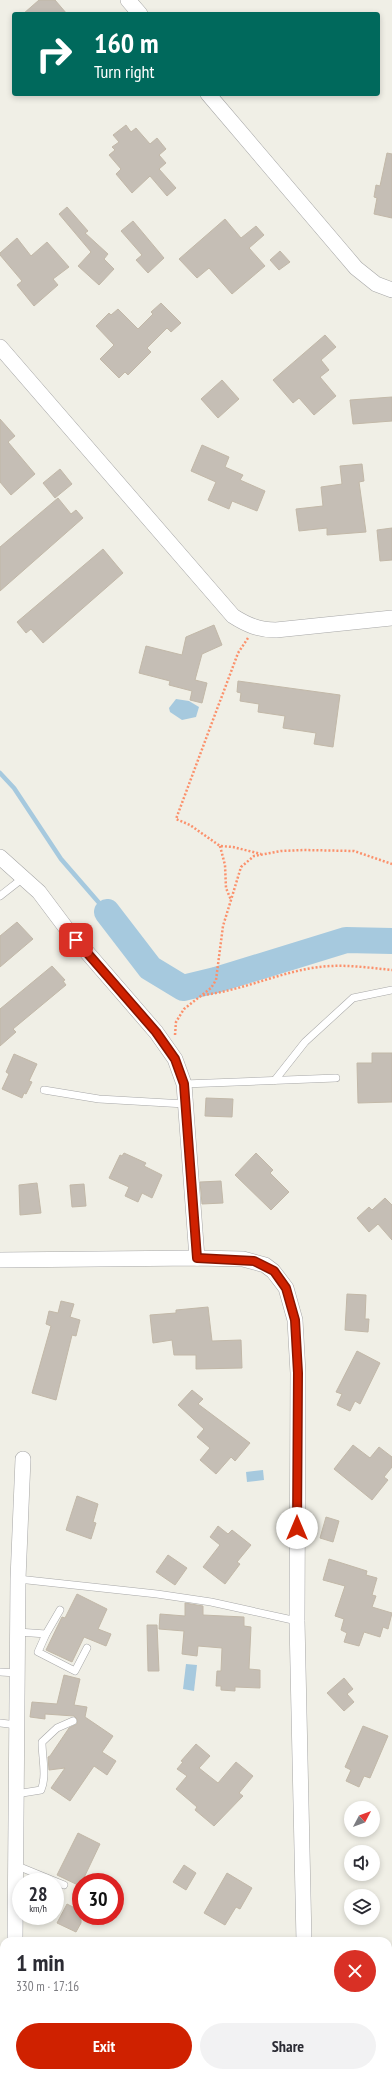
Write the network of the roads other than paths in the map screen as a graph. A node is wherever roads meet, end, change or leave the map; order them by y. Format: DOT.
graph roads {
  1 [pos="128,0"];
  2 [pos="138,12"];
  3 [pos="210,96"];
  4 [pos="392,290"];
  5 [pos="0,347"];
  6 [pos="392,618"];
  7 [pos="0,857"];
  8 [pos="23,878"];
  9 [pos="0,896"];
  10 [pos="392,990"];
  11 [pos="336,1078"];
  12 [pos="275,1080"];
  13 [pos="184,1084"];
  14 [pos="44,1090"];
  15 [pos="185,1104"];
  16 [pos="197,1258"];
  17 [pos="0,1260"];
  18 [pos="23,1459"];
  19 [pos="18,1579"];
  20 [pos="60,1610"];
  21 [pos="297,1621"];
  22 [pos="18,1632"];
  23 [pos="46,1634"];
  24 [pos="87,1648"];
  25 [pos="0,1672"];
  26 [pos="17,1673"];
  27 [pos="72,1721"];
  28 [pos="0,1723"];
  29 [pos="16,1725"];
  30 [pos="16,1794"];
  31 [pos="15,1865"];
  32 [pos="35,1873"];
  33 [pos="15,1937"];
  34 [pos="304,1937"];
  1 -- 2 [label="street"];
  3 -- 4 [label="street"];
  5 -- 6 [label="street"];
  7 -- 8 [label="street"];
  8 -- 9 [label="lane"];
  8 -- 13 [label="street"];
  10 -- 12 [label="lane"];
  11 -- 12 [label="lane"];
  12 -- 13 [label="lane"];
  13 -- 15 [label="street"];
  14 -- 15 [label="lane"];
  15 -- 16 [label="street"];
  16 -- 17 [label="street"];
  16 -- 21 [label="street"];
  18 -- 19 [label="street"];
  19 -- 21 [label="lane"];
  19 -- 22 [label="street"];
  20 -- 23 [label="lane"];
  21 -- 34 [label="street"];
  22 -- 23 [label="lane"];
  22 -- 26 [label="street"];
  23 -- 24 [label="lane"];
  25 -- 26 [label="lane"];
  26 -- 29 [label="street"];
  27 -- 30 [label="lane"];
  28 -- 29 [label="lane"];
  29 -- 30 [label="street"];
  30 -- 31 [label="street"];
  31 -- 32 [label="lane"];
  31 -- 33 [label="street"];
}
